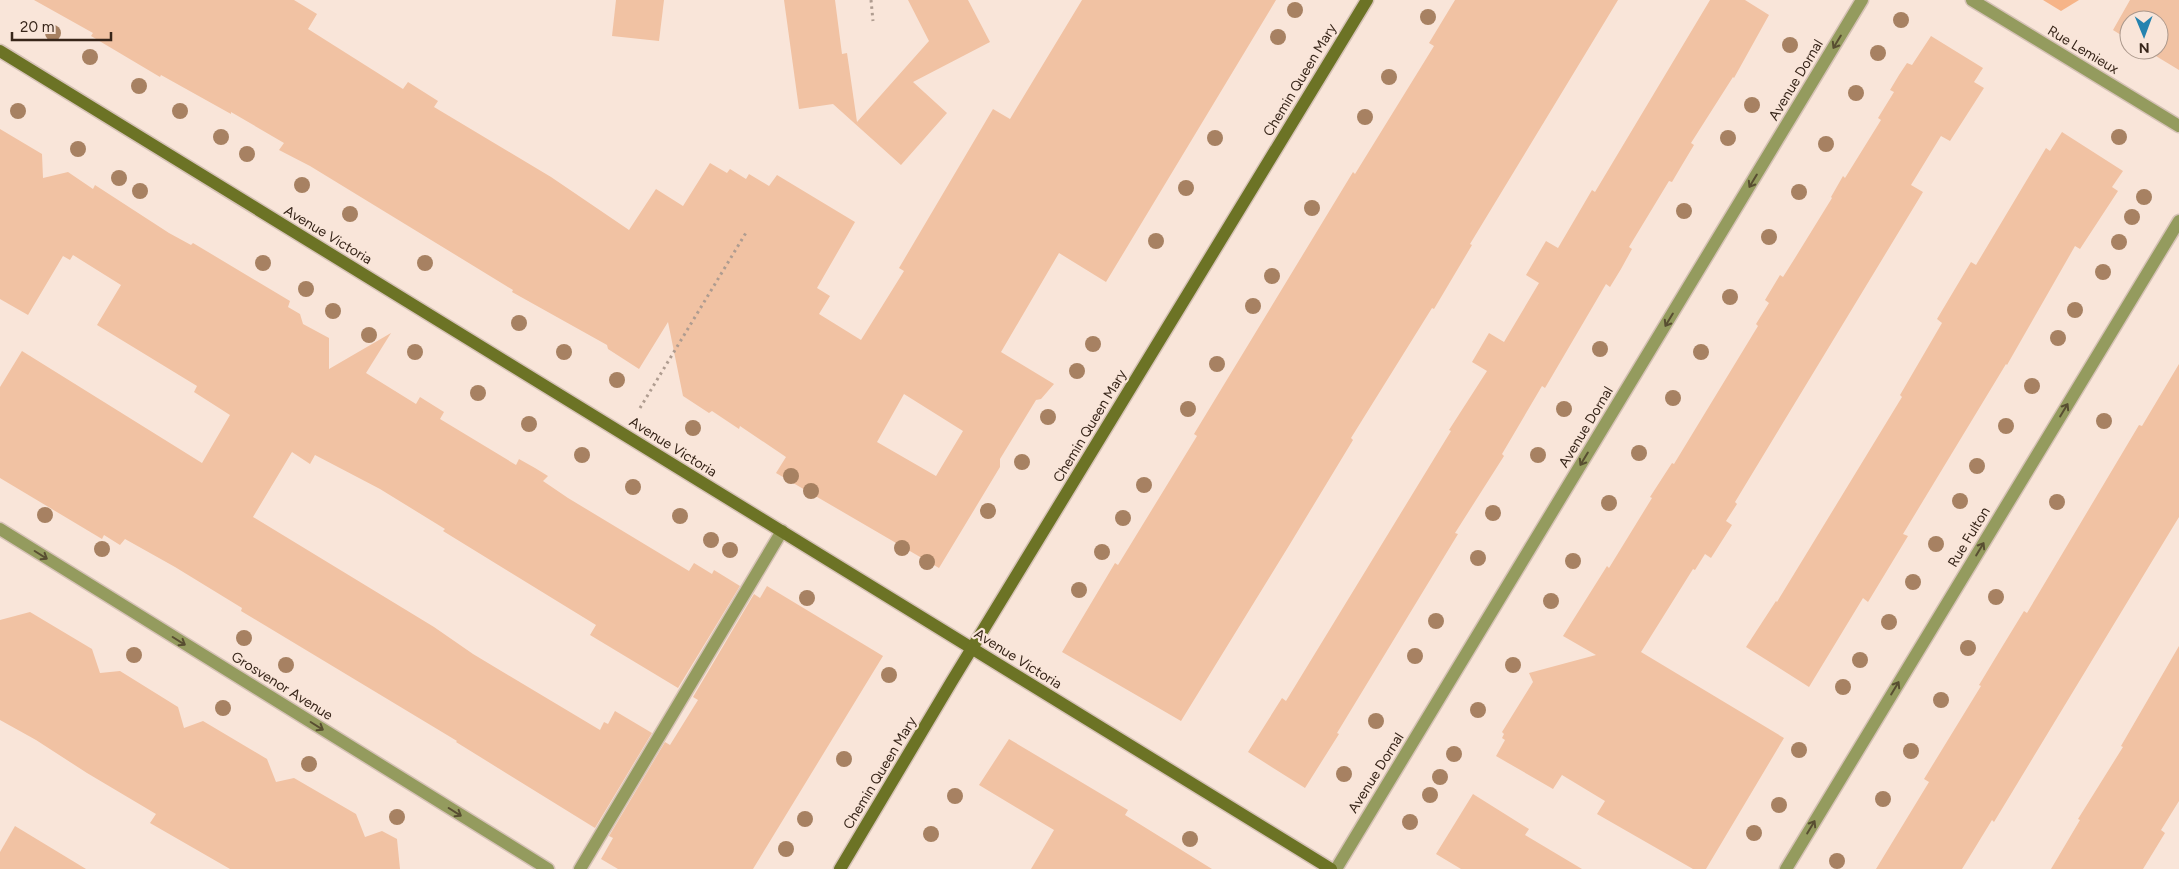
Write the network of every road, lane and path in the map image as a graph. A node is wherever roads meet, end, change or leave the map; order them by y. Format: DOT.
graph roads {
  1 [pos="871,0"];
  2 [pos="1367,0"];
  3 [pos="1862,0"];
  4 [pos="1972,0"];
  5 [pos="872,21"];
  6 [pos="0,51"];
  7 [pos="2179,126"];
  8 [pos="2179,221"];
  9 [pos="747,231"];
  10 [pos="640,408"];
  11 [pos="0,529"];
  12 [pos="782,531"];
  13 [pos="972,648"];
  14 [pos="548,869"];
  15 [pos="580,869"];
  16 [pos="840,869"];
  17 [pos="1331,869"];
  18 [pos="1336,869"];
  19 [pos="1786,869"];
  1 -- 5 [label="path"];
  2 -- 13 [label="street, Chemin Queen Mary"];
  3 -- 18 [label="street, Avenue Dornal, one-way"];
  4 -- 7 [label="street, Rue Lemieux"];
  6 -- 12 [label="street, Avenue Victoria"];
  19 -- 8 [label="street, Rue Fulton, one-way"];
  9 -- 10 [label="path"];
  11 -- 14 [label="street, Grosvenor Avenue, one-way"];
  12 -- 13 [label="street, Avenue Victoria"];
  12 -- 15 [label="street"];
  13 -- 16 [label="street, Chemin Queen Mary"];
  13 -- 17 [label="street, Avenue Victoria"];
}
